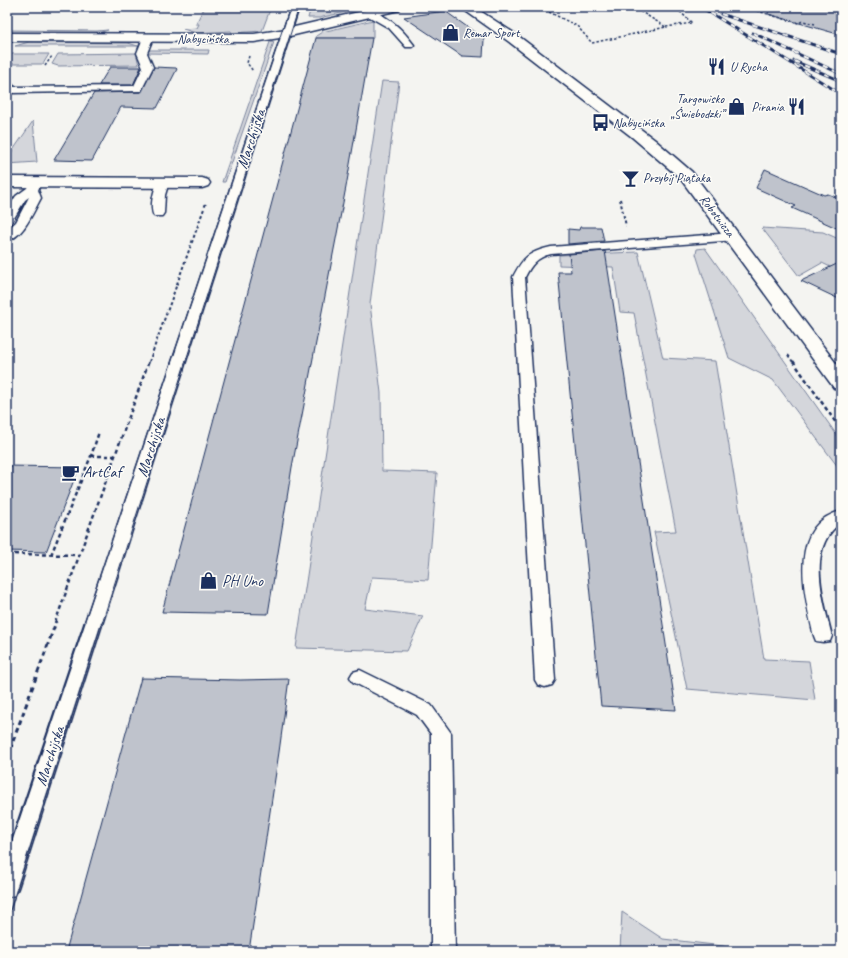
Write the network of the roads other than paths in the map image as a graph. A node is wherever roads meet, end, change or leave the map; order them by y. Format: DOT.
graph roads {
  1 [pos="295,7"];
  2 [pos="395,7"];
  3 [pos="466,7"];
  4 [pos="371,14"];
  5 [pos="286,33"];
  6 [pos="148,38"];
  7 [pos="8,40"];
  8 [pos="409,45"];
  9 [pos="7,85"];
  10 [pos="7,182"];
  11 [pos="163,182"];
  12 [pos="202,183"];
  13 [pos="34,186"];
  14 [pos="158,213"];
  15 [pos="7,220"];
  16 [pos="7,237"];
  17 [pos="732,237"];
  18 [pos="841,384"];
  19 [pos="841,516"];
  20 [pos="823,636"];
  21 [pos="360,676"];
  22 [pos="544,680"];
  23 [pos="7,888"];
  24 [pos="443,951"];
  1 -- 5 [label="lane, Marchijska"];
  2 -- 4 [label="street, Nabycińska"];
  3 -- 17 [label="street, Robotnicza"];
  4 -- 5 [label="street, Nabycińska"];
  4 -- 8 [label="lane"];
  5 -- 6 [label="street, Nabycińska"];
  5 -- 23 [label="lane, Marchijska"];
  6 -- 7 [label="street, Nabycińska"];
  6 -- 9 [label="lane"];
  10 -- 13 [label="street"];
  11 -- 12 [label="street"];
  11 -- 13 [label="street"];
  11 -- 14 [label="lane"];
  13 -- 15 [label="lane"];
  13 -- 16 [label="lane"];
  17 -- 18 [label="street, Robotnicza"];
  17 -- 22 [label="lane"];
  19 -- 20 [label="lane"];
  21 -- 24 [label="lane"];
}
